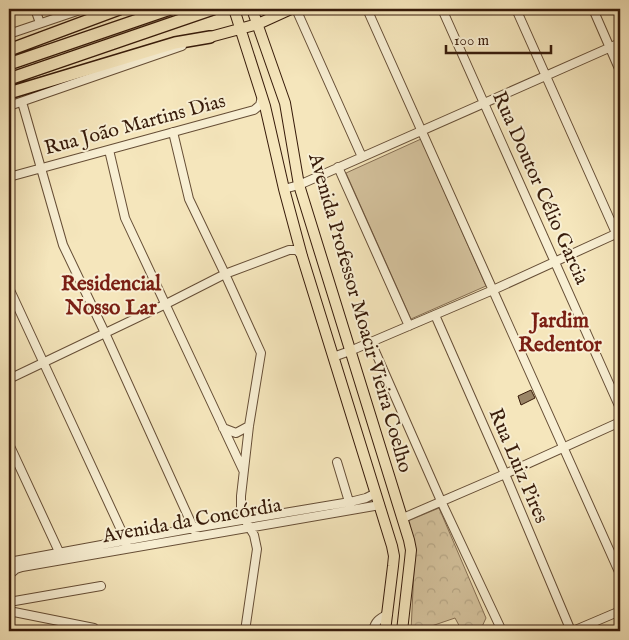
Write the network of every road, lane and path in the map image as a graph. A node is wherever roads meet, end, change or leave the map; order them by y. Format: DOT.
graph roads {
  1 [pos="35,9"];
  2 [pos="83,9"];
  3 [pos="119,9"];
  4 [pos="170,9"];
  5 [pos="213,9"];
  6 [pos="252,9"];
  7 [pos="291,9"];
  8 [pos="296,9"];
  9 [pos="367,9"];
  10 [pos="442,9"];
  11 [pos="516,9"];
  12 [pos="593,9"];
  13 [pos="235,12"];
  14 [pos="40,23"];
  15 [pos="258,24"];
  16 [pos="241,29"];
  17 [pos="9,34"];
  18 [pos="210,37"];
  19 [pos="620,43"];
  20 [pos="610,47"];
  21 [pos="9,50"];
  22 [pos="9,64"];
  23 [pos="620,71"];
  24 [pos="546,76"];
  25 [pos="9,79"];
  26 [pos="9,93"];
  27 [pos="262,97"];
  28 [pos="22,102"];
  29 [pos="484,104"];
  30 [pos="9,106"];
  31 [pos="422,131"];
  32 [pos="173,132"];
  33 [pos="109,150"];
  34 [pos="362,157"];
  35 [pos="41,167"];
  36 [pos="338,167"];
  37 [pos="9,177"];
  38 [pos="299,185"];
  39 [pos="284,189"];
  40 [pos="618,233"];
  41 [pos="620,242"];
  42 [pos="302,256"];
  43 [pos="555,261"];
  44 [pos="225,274"];
  45 [pos="9,288"];
  46 [pos="493,290"];
  47 [pos="166,304"];
  48 [pos="435,315"];
  49 [pos="409,326"];
  50 [pos="105,333"];
  51 [pos="371,342"];
  52 [pos="350,351"];
  53 [pos="333,357"];
  54 [pos="44,362"];
  55 [pos="9,378"];
  56 [pos="620,408"];
  57 [pos="620,422"];
  58 [pos="249,426"];
  59 [pos="223,428"];
  60 [pos="9,444"];
  61 [pos="564,447"];
  62 [pos="337,462"];
  63 [pos="243,471"];
  64 [pos="505,474"];
  65 [pos="376,493"];
  66 [pos="396,496"];
  67 [pos="441,502"];
  68 [pos="380,505"];
  69 [pos="351,506"];
  70 [pos="403,518"];
  71 [pos="247,524"];
  72 [pos="387,528"];
  73 [pos="196,532"];
  74 [pos="128,545"];
  75 [pos="61,556"];
  76 [pos="9,562"];
  77 [pos="10,574"];
  78 [pos="620,574"];
  79 [pos="101,586"];
  80 [pos="9,602"];
  81 [pos="9,611"];
  82 [pos="620,611"];
  83 [pos="388,614"];
  84 [pos="94,628"];
  85 [pos="498,629"];
  86 [pos="245,631"];
  87 [pos="373,631"];
  88 [pos="385,631"];
  89 [pos="402,631"];
  90 [pos="572,631"];
  1 -- 14 [label="street"];
  2 -- 14 [label="street"];
  3 -- 21 [label="highway"];
  4 -- 22 [label="highway"];
  5 -- 25 [label="highway"];
  6 -- 15 [label="main road, Avenida Professor Moacir Vieira Coelho"];
  7 -- 15 [label="main road"];
  8 -- 34 [label="street"];
  9 -- 31 [label="street"];
  10 -- 29 [label="street, Rua Doutor Célio Garcia"];
  11 -- 24 [label="street"];
  12 -- 20 [label="street"];
  13 -- 16 [label="main road, Avenida Professor Moacir Vieira Coelho"];
  14 -- 17 [label="street"];
  15 -- 16 [label="main road"];
  15 -- 38 [label="main road, Avenida Professor Moacir Vieira Coelho"];
  16 -- 18 [label="main road"];
  16 -- 27 [label="main road, Avenida Professor Moacir Vieira Coelho"];
  18 -- 26 [label="highway"];
  18 -- 28 [label="street"];
  19 -- 20 [label="street"];
  20 -- 23 [label="street"];
  20 -- 24 [label="street"];
  24 -- 29 [label="street"];
  24 -- 40 [label="street"];
  27 -- 32 [label="street, Rua João Martins Dias"];
  27 -- 39 [label="main road, Avenida Professor Moacir Vieira Coelho"];
  28 -- 30 [label="street"];
  28 -- 35 [label="street"];
  29 -- 31 [label="street"];
  29 -- 43 [label="street, Rua Doutor Célio Garcia"];
  31 -- 34 [label="street"];
  31 -- 46 [label="street"];
  32 -- 33 [label="street, Rua João Martins Dias"];
  32 -- 44 [label="street"];
  33 -- 35 [label="street, Rua João Martins Dias"];
  33 -- 47 [label="street"];
  34 -- 36 [label="street"];
  35 -- 37 [label="street, Rua João Martins Dias"];
  35 -- 50 [label="street"];
  36 -- 38 [label="street"];
  36 -- 49 [label="street"];
  38 -- 39 [label="street"];
  38 -- 52 [label="main road, Avenida Professor Moacir Vieira Coelho"];
  39 -- 42 [label="main road, Avenida Professor Moacir Vieira Coelho"];
  40 -- 41 [label="street"];
  40 -- 43 [label="street"];
  42 -- 44 [label="street"];
  42 -- 53 [label="main road, Avenida Professor Moacir Vieira Coelho"];
  43 -- 46 [label="street"];
  43 -- 56 [label="street, Rua Doutor Célio Garcia"];
  44 -- 47 [label="street"];
  44 -- 58 [label="street"];
  45 -- 54 [label="street"];
  46 -- 48 [label="street"];
  46 -- 61 [label="street"];
  47 -- 50 [label="street"];
  47 -- 59 [label="street"];
  48 -- 49 [label="street"];
  48 -- 64 [label="street, Rua Luiz Pires"];
  49 -- 51 [label="street"];
  50 -- 54 [label="street"];
  50 -- 73 [label="street"];
  51 -- 52 [label="street"];
  51 -- 67 [label="street"];
  52 -- 53 [label="street"];
  52 -- 66 [label="main road, Avenida Professor Moacir Vieira Coelho"];
  53 -- 65 [label="main road, Avenida Professor Moacir Vieira Coelho"];
  54 -- 55 [label="street"];
  54 -- 74 [label="street"];
  57 -- 61 [label="street"];
  58 -- 59 [label="street"];
  58 -- 63 [label="street"];
  59 -- 63 [label="street"];
  60 -- 75 [label="street"];
  61 -- 64 [label="street"];
  61 -- 78 [label="street"];
  62 -- 69 [label="street"];
  63 -- 71 [label="street"];
  64 -- 67 [label="street"];
  64 -- 90 [label="street, Rua Luiz Pires"];
  65 -- 68 [label="main road, Avenida Professor Moacir Vieira Coelho"];
  65 -- 69 [label="street, Avenida da Concórdia"];
  66 -- 68 [label="main road"];
  66 -- 70 [label="main road, Avenida Professor Moacir Vieira Coelho"];
  67 -- 70 [label="street"];
  67 -- 85 [label="street"];
  68 -- 69 [label="street, Avenida da Concórdia"];
  68 -- 72 [label="main road, Avenida Professor Moacir Vieira Coelho"];
  69 -- 71 [label="street, Avenida da Concórdia"];
  70 -- 72 [label="main road"];
  70 -- 89 [label="main road, Avenida Professor Moacir Vieira Coelho"];
  71 -- 73 [label="street, Avenida da Concórdia"];
  71 -- 86 [label="street"];
  72 -- 83 [label="main road, Avenida Professor Moacir Vieira Coelho"];
  73 -- 74 [label="street, Avenida da Concórdia"];
  74 -- 75 [label="street, Avenida da Concórdia"];
  75 -- 76 [label="street, Avenida da Concórdia"];
  75 -- 77 [label="street, Avenida da Concórdia"];
  79 -- 80 [label="street"];
  81 -- 84 [label="street"];
  82 -- 90 [label="street"];
  83 -- 87 [label="street"];
  83 -- 88 [label="main road, Avenida Professor Moacir Vieira Coelho"];
}
